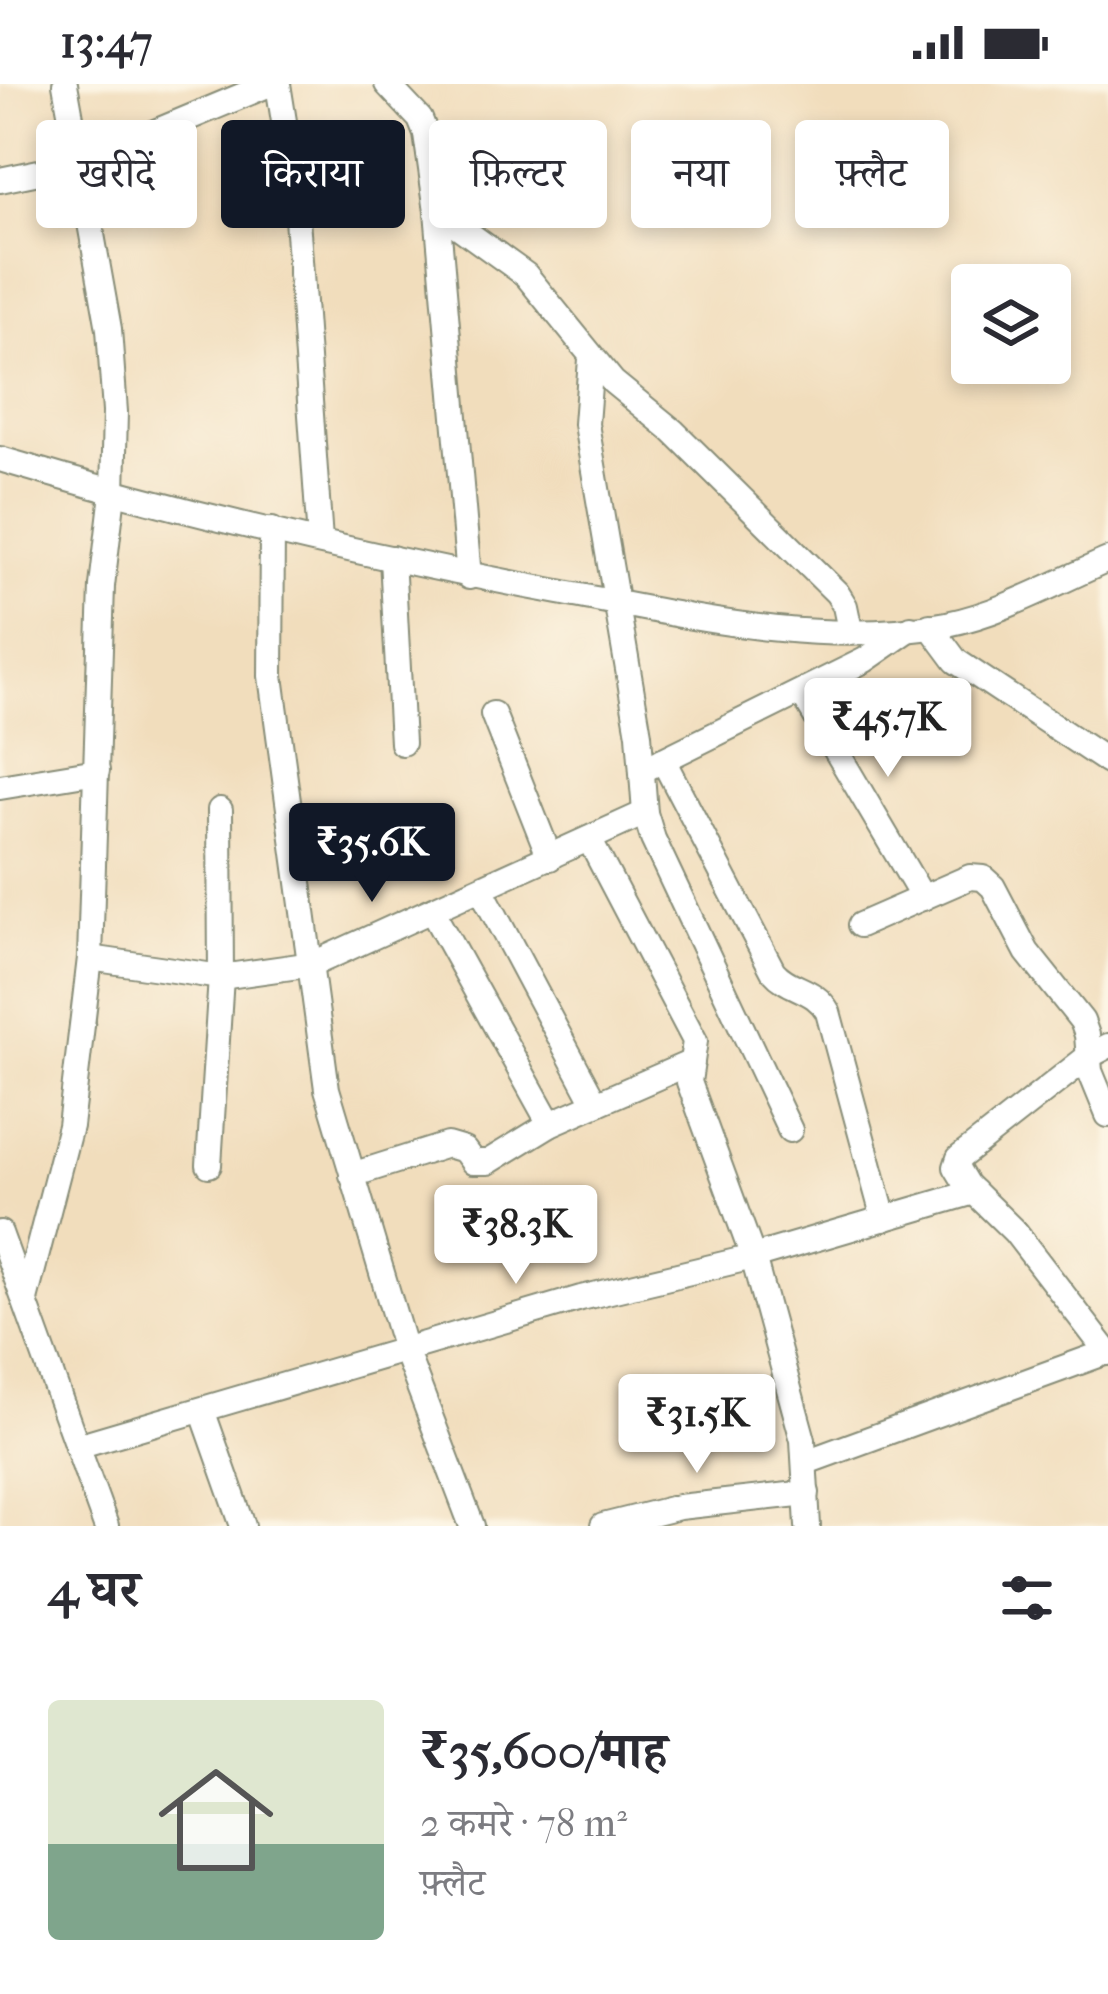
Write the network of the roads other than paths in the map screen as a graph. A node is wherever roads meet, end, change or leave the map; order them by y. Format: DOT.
graph roads {
  1 [pos="64,84"];
  2 [pos="274,84"];
  3 [pos="387,84"];
  4 [pos="70,120"];
  5 [pos="186,120"];
  6 [pos="429,155"];
  7 [pos="36,173"];
  8 [pos="0,180"];
  9 [pos="90,228"];
  10 [pos="439,228"];
  11 [pos="461,228"];
  12 [pos="591,359"];
  13 [pos="0,459"];
  14 [pos="113,493"];
  15 [pos="272,530"];
  16 [pos="320,541"];
  17 [pos="392,558"];
  18 [pos="1108,560"];
  19 [pos="470,577"];
  20 [pos="616,603"];
  21 [pos="921,627"];
  22 [pos="850,631"];
  23 [pos="802,693"];
  24 [pos="493,715"];
  25 [pos="402,743"];
  26 [pos="1108,762"];
  27 [pos="653,765"];
  28 [pos="97,771"];
  29 [pos="0,787"];
  30 [pos="220,810"];
  31 [pos="644,813"];
  32 [pos="589,839"];
  33 [pos="550,858"];
  34 [pos="481,889"];
  35 [pos="922,898"];
  36 [pos="432,911"];
  37 [pos="860,925"];
  38 [pos="91,958"];
  39 [pos="313,964"];
  40 [pos="221,977"];
  41 [pos="1098,1051"];
  42 [pos="692,1062"];
  43 [pos="595,1103"];
  44 [pos="1108,1115"];
  45 [pos="550,1124"];
  46 [pos="790,1130"];
  47 [pos="209,1165"];
  48 [pos="352,1175"];
  49 [pos="974,1192"];
  50 [pos="884,1219"];
  51 [pos="0,1233"];
  52 [pos="753,1257"];
  53 [pos="25,1300"];
  54 [pos="404,1350"];
  55 [pos="1108,1352"];
  56 [pos="202,1410"];
  57 [pos="77,1446"];
  58 [pos="806,1462"];
  59 [pos="807,1493"];
  60 [pos="106,1526"];
  61 [pos="242,1526"];
  62 [pos="472,1526"];
  63 [pos="603,1526"];
  64 [pos="808,1526"];
  1 -- 4 [label="street"];
  2 -- 5 [label="street"];
  2 -- 16 [label="street"];
  3 -- 6 [label="street"];
  7 -- 8 [label="street"];
  9 -- 14 [label="street"];
  10 -- 19 [label="street"];
  11 -- 12 [label="street"];
  12 -- 20 [label="street"];
  12 -- 22 [label="street"];
  13 -- 14 [label="street"];
  14 -- 15 [label="street"];
  14 -- 28 [label="street"];
  15 -- 16 [label="street"];
  15 -- 39 [label="street"];
  16 -- 17 [label="street"];
  17 -- 19 [label="street"];
  17 -- 25 [label="street"];
  18 -- 21 [label="street"];
  19 -- 20 [label="street"];
  20 -- 22 [label="street"];
  20 -- 27 [label="street"];
  21 -- 22 [label="street"];
  21 -- 23 [label="street"];
  21 -- 26 [label="street"];
  23 -- 27 [label="street"];
  23 -- 35 [label="street"];
  24 -- 33 [label="street"];
  27 -- 31 [label="street"];
  27 -- 50 [label="street"];
  28 -- 29 [label="street"];
  28 -- 38 [label="street"];
  30 -- 40 [label="street"];
  31 -- 32 [label="street"];
  31 -- 46 [label="street"];
  32 -- 33 [label="street"];
  32 -- 42 [label="street"];
  33 -- 34 [label="street"];
  34 -- 36 [label="street"];
  34 -- 43 [label="street"];
  35 -- 37 [label="street"];
  35 -- 41 [label="street"];
  36 -- 39 [label="street"];
  36 -- 45 [label="street"];
  38 -- 40 [label="street"];
  38 -- 53 [label="street"];
  39 -- 40 [label="street"];
  39 -- 48 [label="street"];
  40 -- 47 [label="street"];
  41 -- 44 [label="street"];
  41 -- 49 [label="street"];
  42 -- 43 [label="street"];
  42 -- 52 [label="street"];
  43 -- 45 [label="street"];
  45 -- 48 [label="street"];
  48 -- 54 [label="street"];
  49 -- 50 [label="street"];
  49 -- 55 [label="street"];
  50 -- 52 [label="street"];
  51 -- 53 [label="street"];
  52 -- 54 [label="street"];
  52 -- 58 [label="street"];
  53 -- 57 [label="street"];
  54 -- 56 [label="street"];
  54 -- 62 [label="street"];
  55 -- 58 [label="street"];
  56 -- 57 [label="street"];
  56 -- 61 [label="street"];
  57 -- 60 [label="street"];
  58 -- 59 [label="street"];
  59 -- 63 [label="street"];
  59 -- 64 [label="street"];
}
